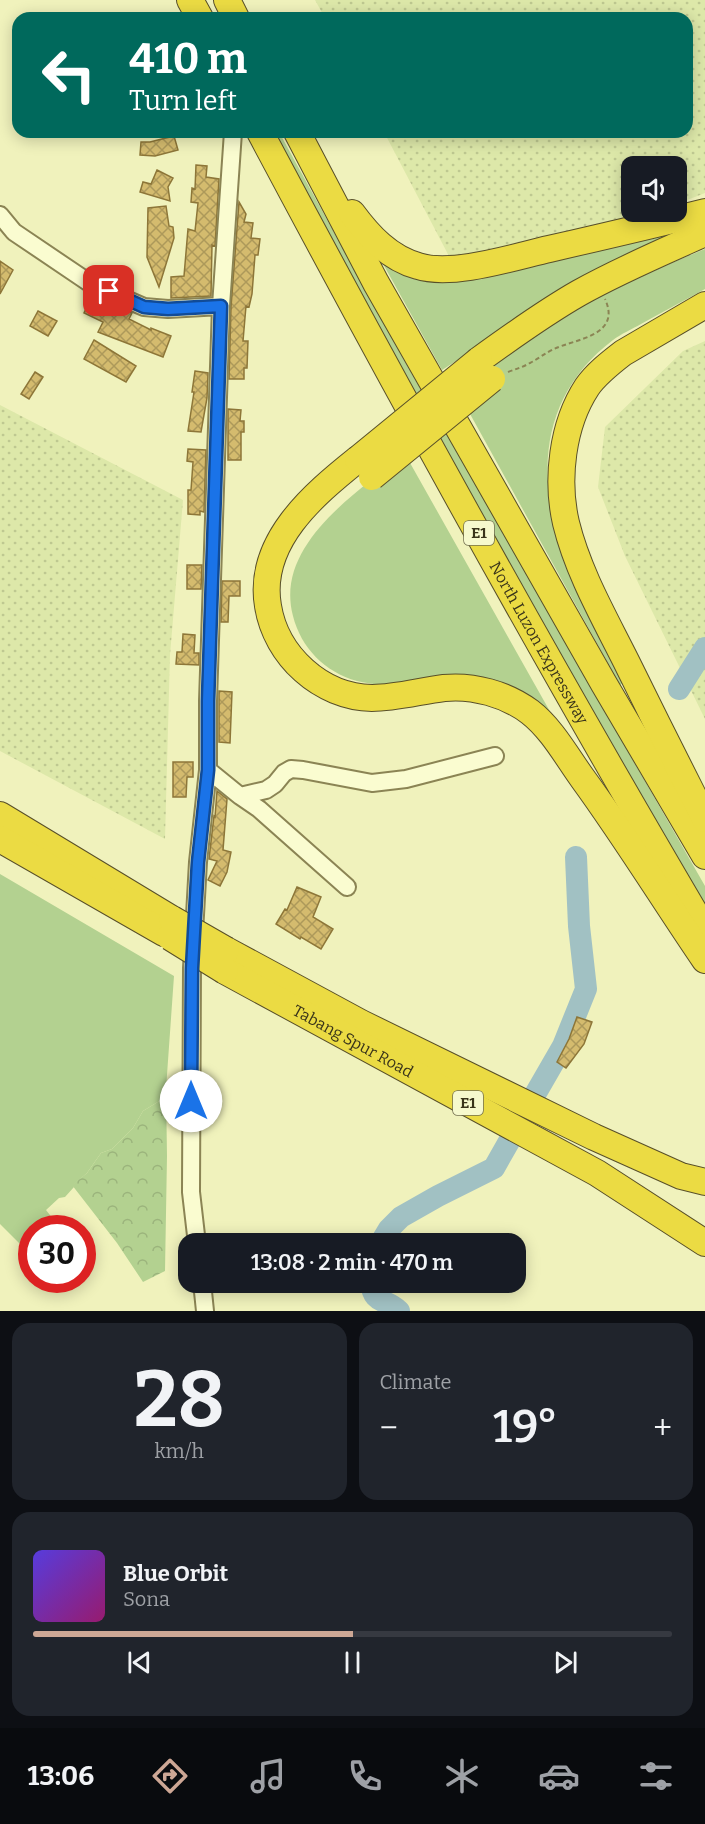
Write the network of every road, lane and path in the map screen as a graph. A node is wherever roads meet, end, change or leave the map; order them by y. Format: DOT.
graph roads {
  1 [pos="233,138"];
  2 [pos="263,138"];
  3 [pos="302,138"];
  4 [pos="303,138"];
  5 [pos="705,212"];
  6 [pos="0,214"];
  7 [pos="705,233"];
  8 [pos="580,292"];
  9 [pos="705,305"];
  10 [pos="221,306"];
  11 [pos="485,369"];
  12 [pos="495,756"];
  13 [pos="208,770"];
  14 [pos="240,796"];
  15 [pos="0,815"];
  16 [pos="705,819"];
  17 [pos="0,839"];
  18 [pos="705,856"];
  19 [pos="347,887"];
  20 [pos="171,928"];
  21 [pos="705,930"];
  22 [pos="705,960"];
  23 [pos="225,961"];
  24 [pos="705,1182"];
  25 [pos="196,1233"];
  26 [pos="705,1244"];
  27 [pos="203,1293"];
  28 [pos="205,1311"];
  1 -- 10 [label="street"];
  2 -- 21 [label="highway, North Luzon Expressway / E1"];
  3 -- 18 [label="highway, E1"];
  4 -- 5 [label="highway"];
  6 -- 10 [label="street"];
  7 -- 8 [label="highway"];
  8 -- 11 [label="highway"];
  8 -- 11 [label="path"];
  9 -- 16 [label="highway"];
  10 -- 13 [label="street"];
  11 -- 22 [label="highway, bridge"];
  12 -- 14 [label="street"];
  13 -- 14 [label="street"];
  13 -- 25 [label="street"];
  14 -- 19 [label="street"];
  15 -- 20 [label="highway, Tabang Spur Road / E1"];
  17 -- 20 [label="highway, Tabang Spur Road / E1"];
  20 -- 23 [label="highway, Tabang Spur Road / E1, bridge"];
  23 -- 24 [label="highway, Tabang Spur Road / E1"];
  23 -- 26 [label="highway, Tabang Spur Road / E1"];
  27 -- 28 [label="street"];
}
